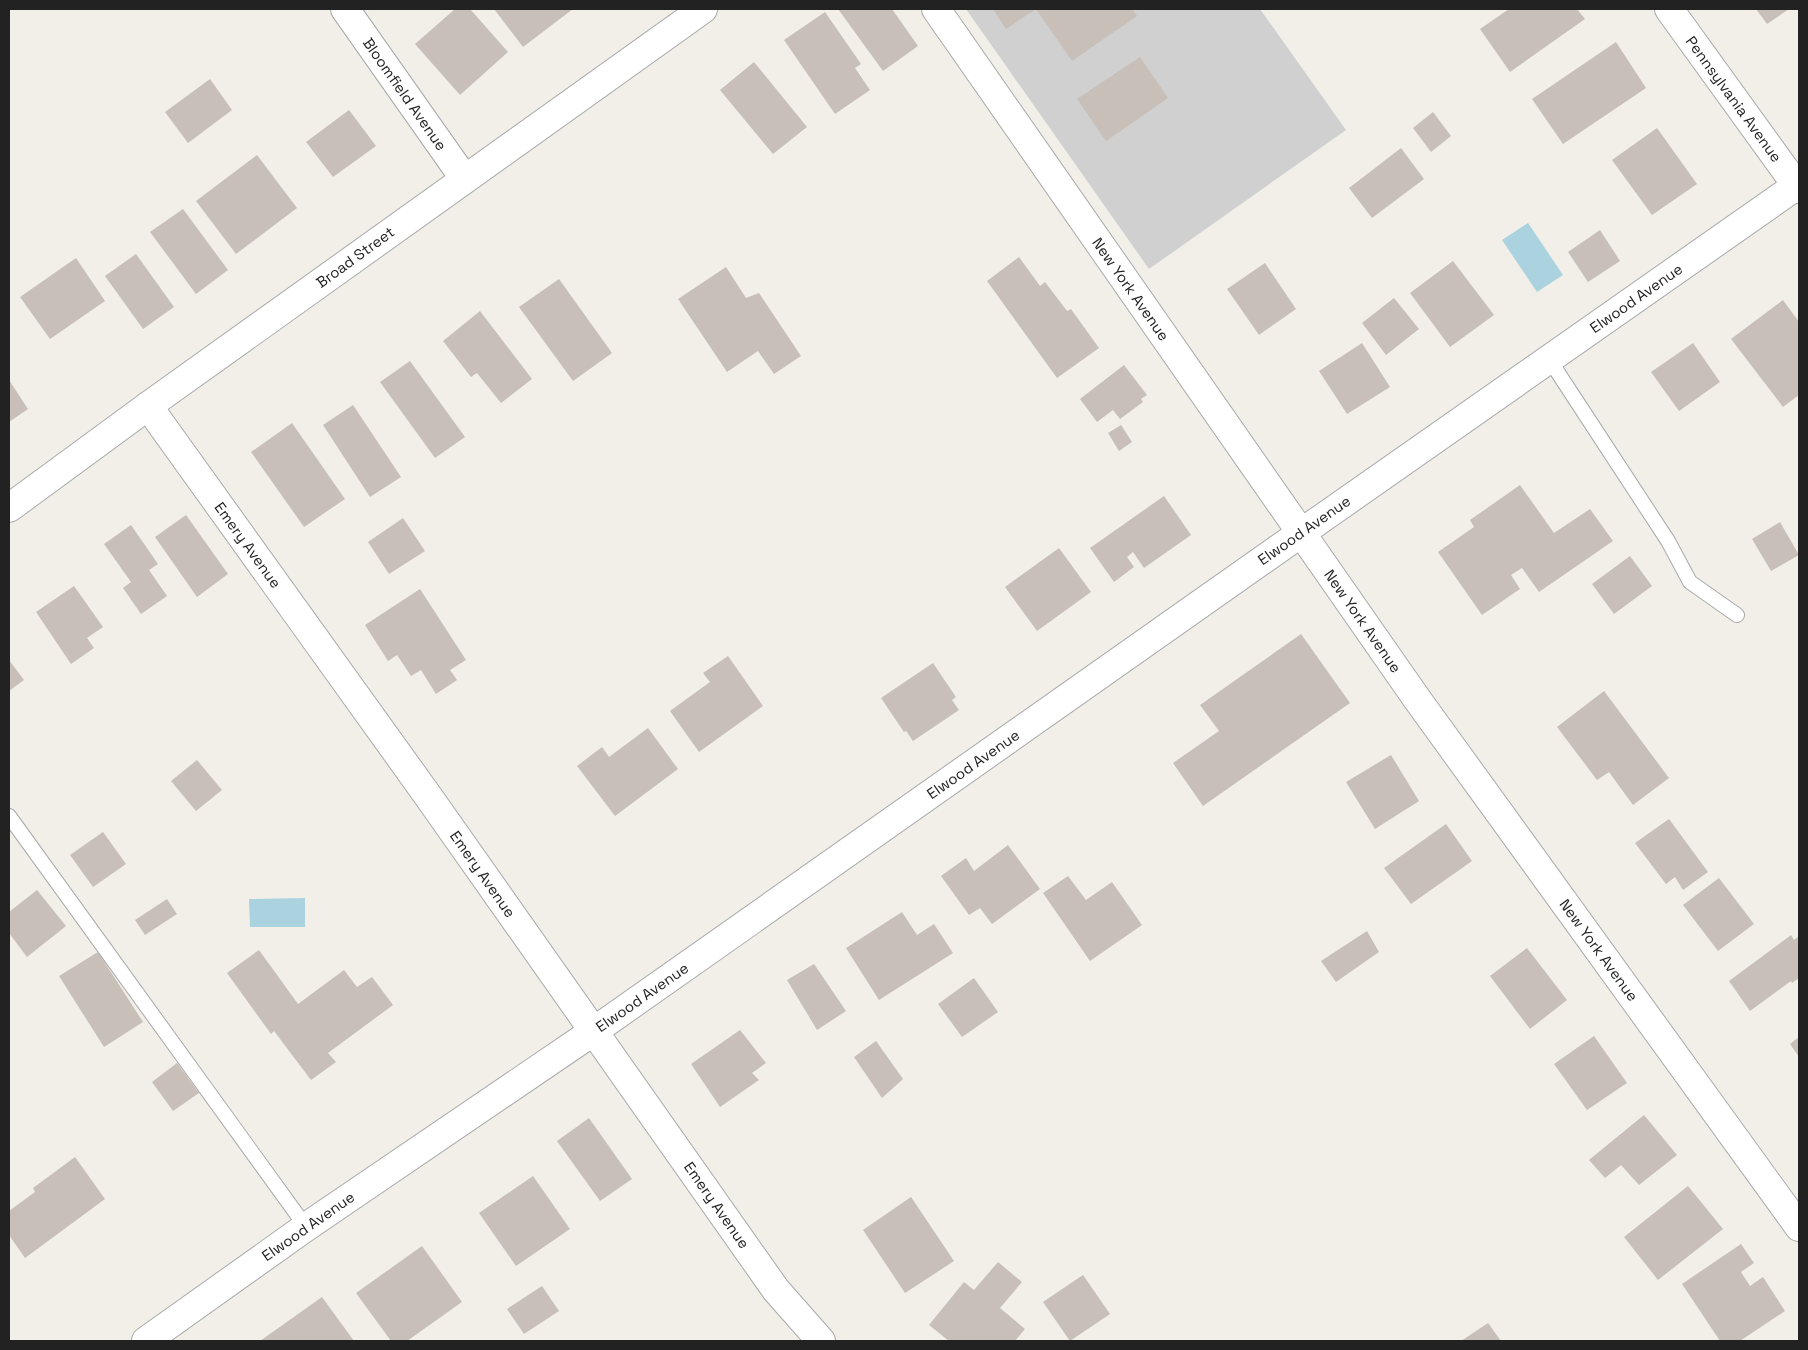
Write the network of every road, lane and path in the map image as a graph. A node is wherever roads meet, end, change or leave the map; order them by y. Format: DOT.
graph roads {
  1 [pos="346,9"];
  2 [pos="703,9"];
  3 [pos="936,9"];
  4 [pos="1668,9"];
  5 [pos="464,178"];
  6 [pos="1798,187"];
  7 [pos="1549,359"];
  8 [pos="148,406"];
  9 [pos="9,508"];
  10 [pos="1301,532"];
  11 [pos="1737,615"];
  12 [pos="9,816"];
  13 [pos="594,1031"];
  14 [pos="306,1226"];
  15 [pos="1799,1227"];
  16 [pos="146,1341"];
  17 [pos="821,1341"];
  1 -- 5 [label="street, Bloomfield Avenue"];
  2 -- 5 [label="street, Broad Street"];
  3 -- 10 [label="street, New York Avenue"];
  4 -- 6 [label="street, Pennsylvania Avenue"];
  5 -- 8 [label="street, Broad Street"];
  6 -- 7 [label="street, Elwood Avenue"];
  7 -- 10 [label="street, Elwood Avenue"];
  7 -- 11 [label="lane"];
  8 -- 9 [label="street, Broad Street"];
  8 -- 13 [label="street, Emery Avenue"];
  10 -- 13 [label="street, Elwood Avenue"];
  10 -- 15 [label="street, New York Avenue"];
  12 -- 14 [label="lane"];
  13 -- 14 [label="street, Elwood Avenue"];
  13 -- 17 [label="street, Emery Avenue"];
  14 -- 16 [label="street, Elwood Avenue"];
}
